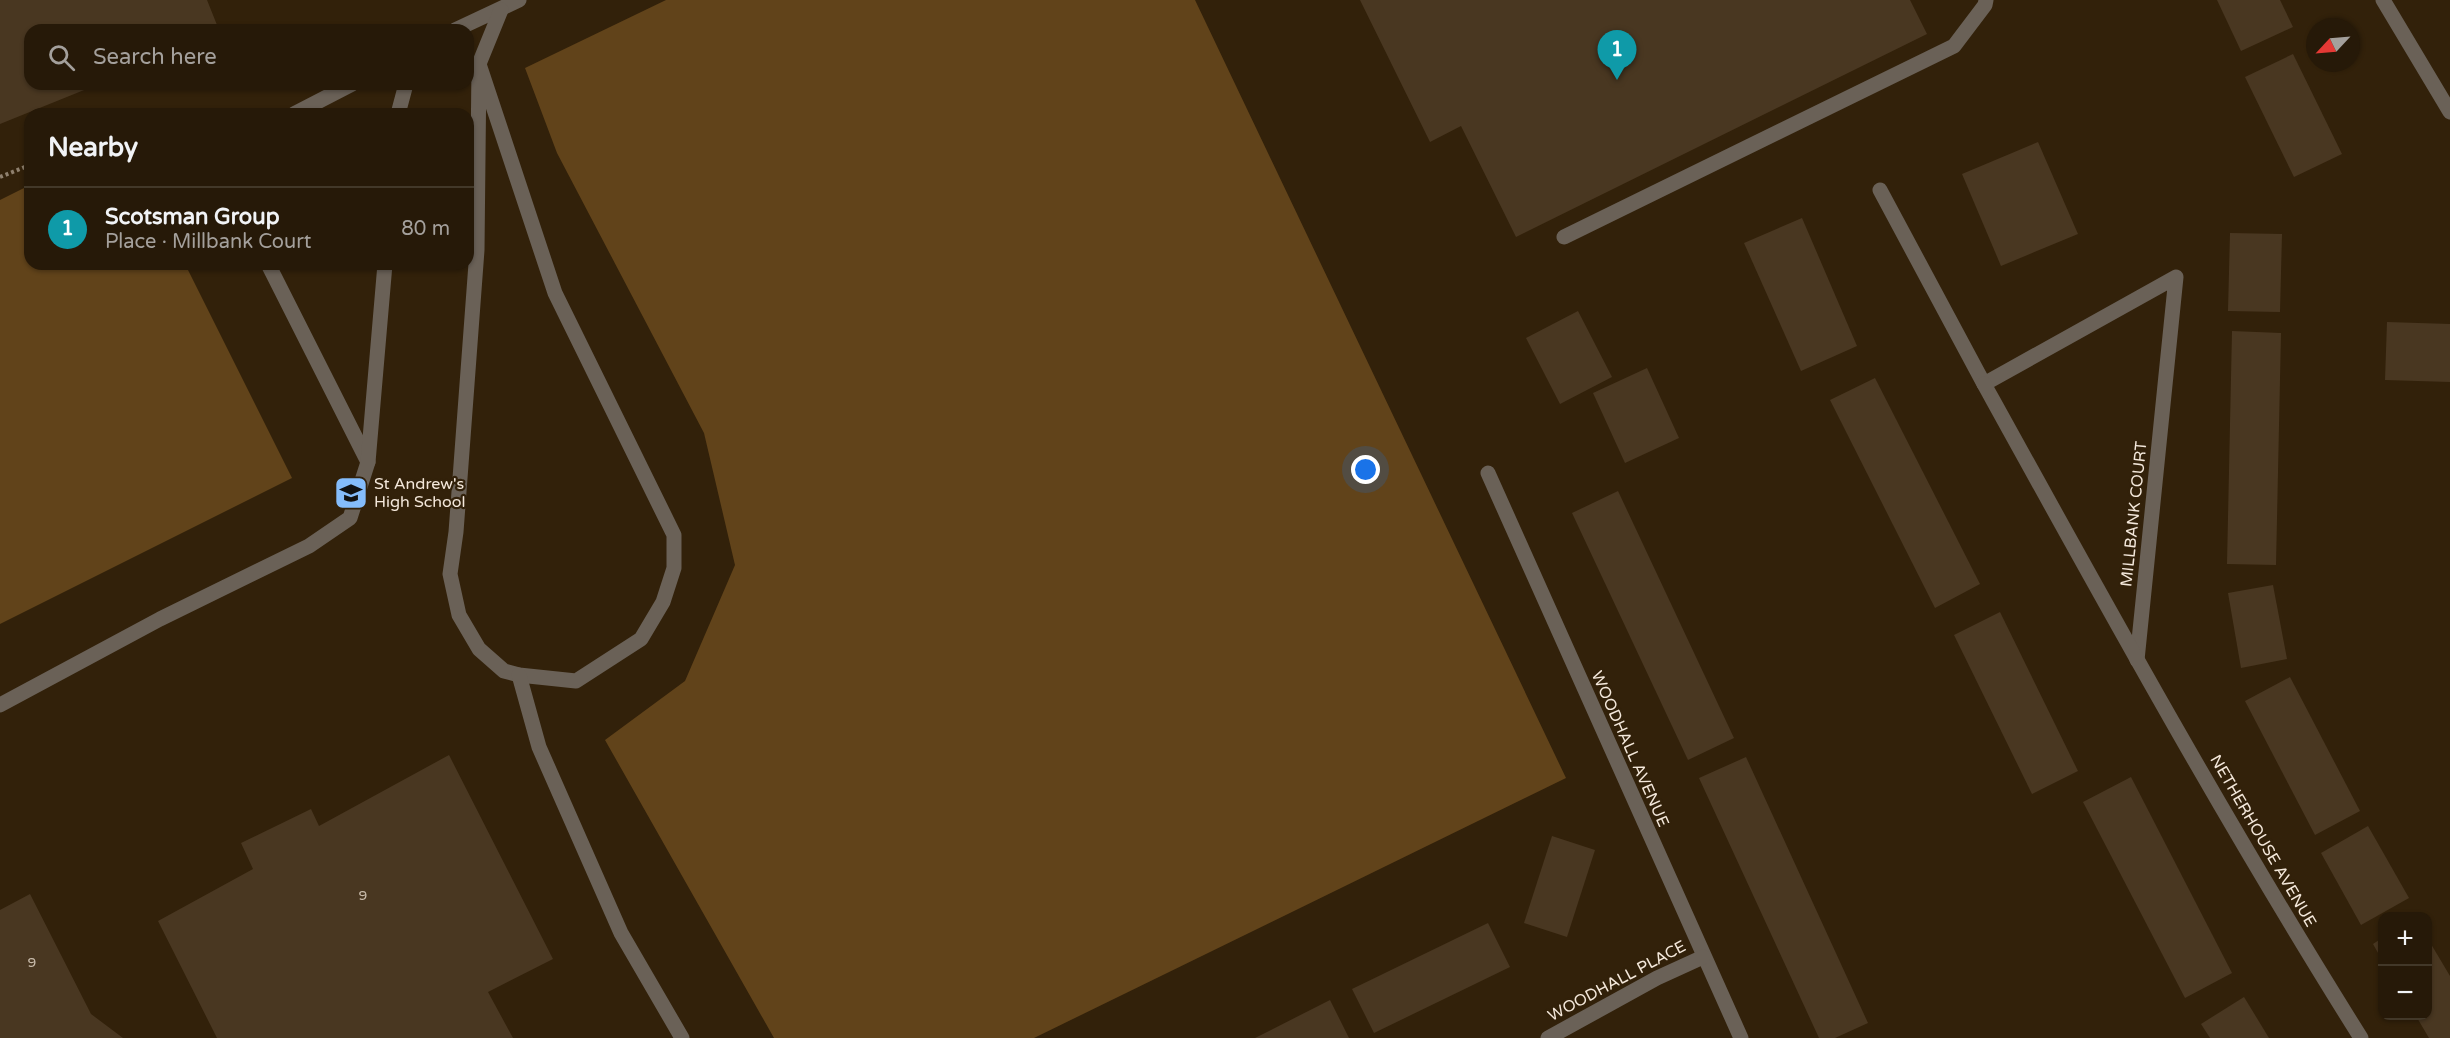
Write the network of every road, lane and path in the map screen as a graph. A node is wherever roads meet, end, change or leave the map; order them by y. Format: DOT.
graph roads {
  1 [pos="519,0"];
  2 [pos="1986,0"];
  3 [pos="2383,0"];
  4 [pos="501,10"];
  5 [pos="469,24"];
  6 [pos="479,64"];
  7 [pos="340,90"];
  8 [pos="404,90"];
  9 [pos="306,108"];
  10 [pos="400,108"];
  11 [pos="2450,111"];
  12 [pos="24,167"];
  13 [pos="0,177"];
  14 [pos="1880,190"];
  15 [pos="1564,237"];
  16 [pos="271,270"];
  17 [pos="384,270"];
  18 [pos="1984,384"];
  19 [pos="368,462"];
  20 [pos="1488,473"];
  21 [pos="2137,660"];
  22 [pos="519,675"];
  23 [pos="0,705"];
  24 [pos="1703,957"];
  25 [pos="682,1038"];
  26 [pos="1548,1038"];
  27 [pos="1741,1038"];
  28 [pos="2361,1038"];
  1 -- 4 [label="street"];
  2 -- 15 [label="street"];
  3 -- 11 [label="street"];
  4 -- 5 [label="street"];
  4 -- 6 [label="street"];
  6 -- 22 [label="street"];
  6 -- 22 [label="street"];
  7 -- 9 [label="street"];
  8 -- 10 [label="street"];
  12 -- 13 [label="path"];
  14 -- 18 [label="street, MILLBANK COURT"];
  16 -- 19 [label="street"];
  17 -- 19 [label="street"];
  18 -- 21 [label="street, MILLBANK COURT"];
  18 -- 21 [label="street, MILLBANK COURT"];
  19 -- 23 [label="street"];
  20 -- 24 [label="street, WOODHALL AVENUE"];
  21 -- 28 [label="street, NETHERHOUSE AVENUE"];
  22 -- 25 [label="street"];
  24 -- 26 [label="street, WOODHALL PLACE"];
  24 -- 27 [label="street, WOODHALL AVENUE"];
}
